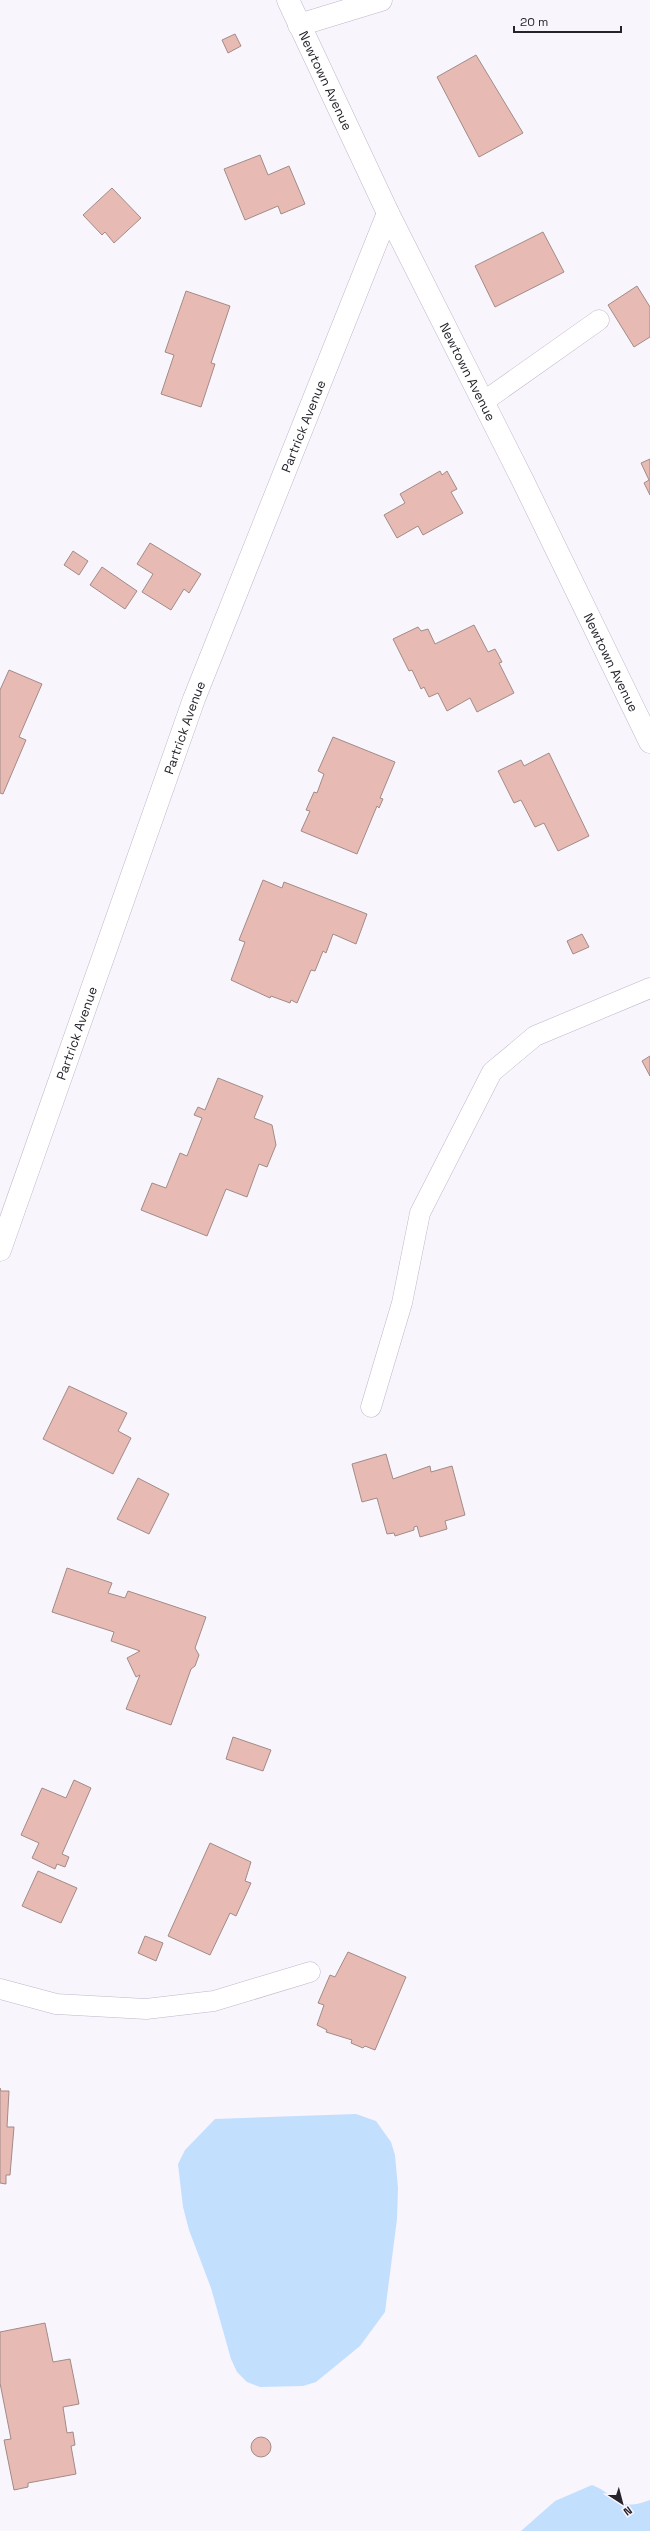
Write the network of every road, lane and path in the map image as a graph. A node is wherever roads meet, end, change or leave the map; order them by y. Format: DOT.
graph roads {
  1 [pos="288,0"];
  2 [pos="381,0"];
  3 [pos="299,25"];
  4 [pos="388,213"];
  5 [pos="599,320"];
  6 [pos="483,402"];
  7 [pos="650,742"];
  8 [pos="650,988"];
  9 [pos="0,1250"];
  10 [pos="371,1407"];
  11 [pos="310,1972"];
  12 [pos="0,1989"];
  1 -- 3 [label="street, Newtown Avenue"];
  2 -- 3 [label="street"];
  3 -- 4 [label="street, Newtown Avenue"];
  4 -- 6 [label="street, Newtown Avenue"];
  4 -- 9 [label="street, Partrick Avenue"];
  5 -- 6 [label="lane"];
  6 -- 7 [label="street, Newtown Avenue"];
  8 -- 10 [label="lane"];
  11 -- 12 [label="lane"];
}
